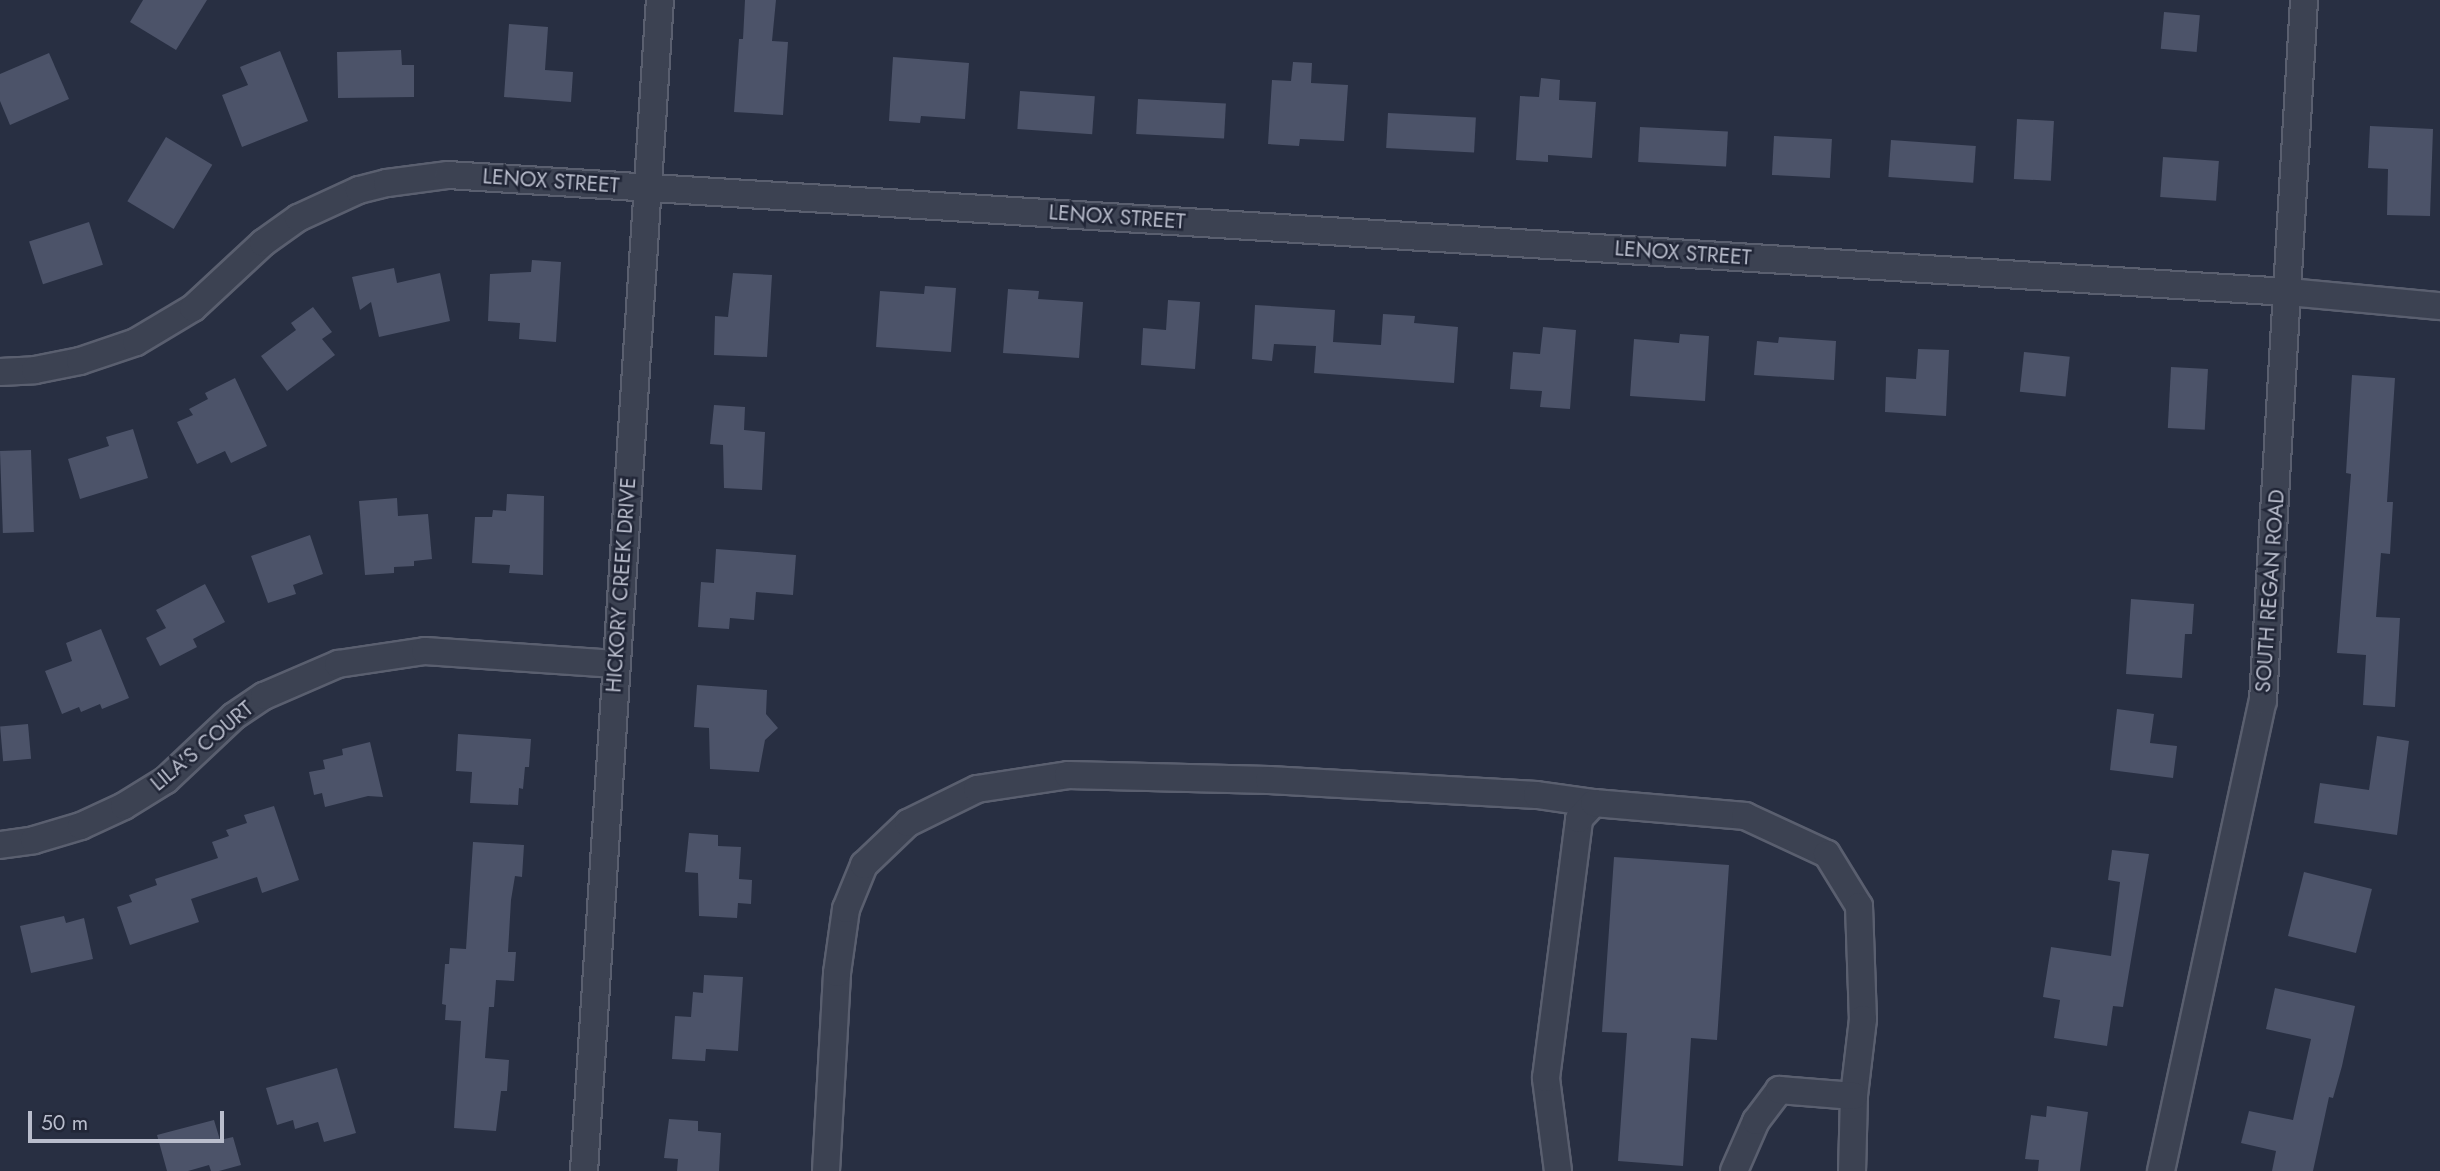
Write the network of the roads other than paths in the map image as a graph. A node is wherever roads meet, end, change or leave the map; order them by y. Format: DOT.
graph roads {
  1 [pos="660,0"];
  2 [pos="2304,0"];
  3 [pos="647,187"];
  4 [pos="2288,292"];
  5 [pos="2440,306"];
  6 [pos="0,372"];
  7 [pos="616,664"];
  8 [pos="1594,803"];
  9 [pos="0,845"];
  10 [pos="1854,1097"];
  11 [pos="584,1171"];
  12 [pos="826,1171"];
  13 [pos="1558,1171"];
  14 [pos="1734,1171"];
  15 [pos="1852,1171"];
  16 [pos="2161,1171"];
  1 -- 3 [label="street, HICKORY CREEK DRIVE"];
  2 -- 4 [label="street, SOUTH REGAN ROAD"];
  3 -- 4 [label="street, LENOX STREET"];
  3 -- 6 [label="street, LENOX STREET"];
  3 -- 7 [label="street, HICKORY CREEK DRIVE"];
  4 -- 5 [label="street, LENOX STREET"];
  4 -- 16 [label="street, SOUTH REGAN ROAD"];
  7 -- 9 [label="street, LILA'S COURT"];
  7 -- 11 [label="street, HICKORY CREEK DRIVE"];
  8 -- 10 [label="street"];
  8 -- 12 [label="street"];
  8 -- 13 [label="street"];
  10 -- 14 [label="street"];
  10 -- 15 [label="street"];
}
